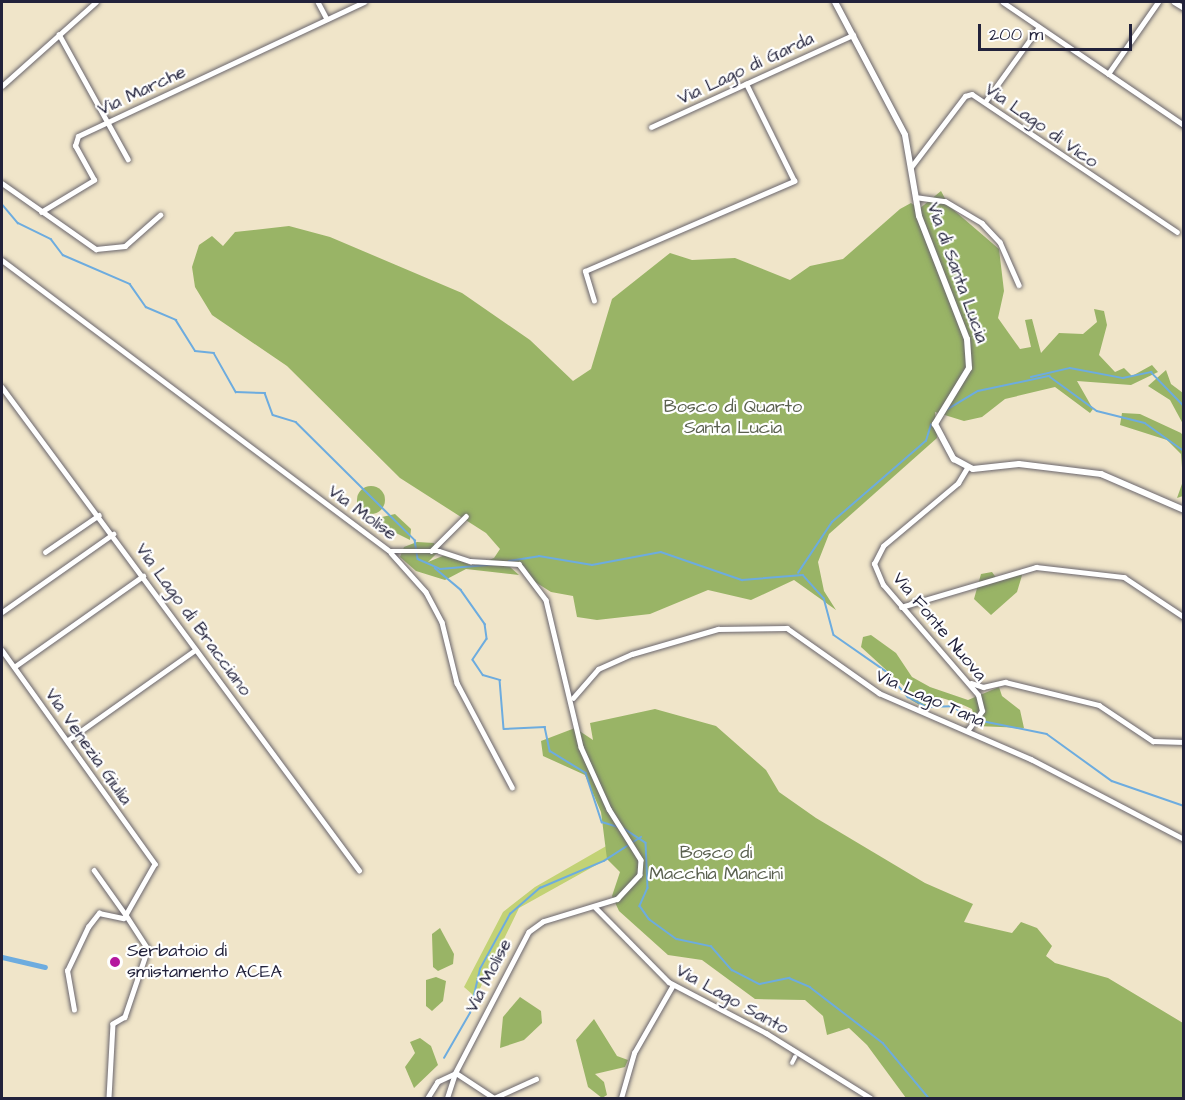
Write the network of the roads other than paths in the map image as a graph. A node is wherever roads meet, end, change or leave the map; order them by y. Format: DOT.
graph roads {
  1 [pos="96,2"];
  2 [pos="318,2"];
  3 [pos="364,2"];
  4 [pos="836,2"];
  5 [pos="1003,2"];
  6 [pos="1158,2"];
  7 [pos="1174,2"];
  8 [pos="1184,8"];
  9 [pos="327,19"];
  10 [pos="1039,27"];
  11 [pos="59,34"];
  12 [pos="853,35"];
  13 [pos="1108,74"];
  14 [pos="746,84"];
  15 [pos="2,86"];
  16 [pos="985,102"];
  17 [pos="106,122"];
  18 [pos="1184,125"];
  19 [pos="651,127"];
  20 [pos="128,159"];
  21 [pos="911,167"];
  22 [pos="2,183"];
  23 [pos="915,197"];
  24 [pos="41,212"];
  25 [pos="160,215"];
  26 [pos="1177,232"];
  27 [pos="2,260"];
  28 [pos="1019,285"];
  29 [pos="594,301"];
  30 [pos="2,387"];
  31 [pos="967,468"];
  32 [pos="1184,510"];
  33 [pos="99,515"];
  34 [pos="466,516"];
  35 [pos="113,534"];
  36 [pos="389,551"];
  37 [pos="431,551"];
  38 [pos="45,552"];
  39 [pos="143,576"];
  40 [pos="901,607"];
  41 [pos="2,612"];
  42 [pos="1184,618"];
  43 [pos="2,650"];
  44 [pos="195,650"];
  45 [pos="14,668"];
  46 [pos="971,682"];
  47 [pos="572,699"];
  48 [pos="967,731"];
  49 [pos="68,740"];
  50 [pos="1184,742"];
  51 [pos="512,787"];
  52 [pos="1184,840"];
  53 [pos="94,870"];
  54 [pos="359,870"];
  55 [pos="594,907"];
  56 [pos="125,917"];
  57 [pos="673,985"];
  58 [pos="74,1010"];
  59 [pos="795,1057"];
  60 [pos="792,1063"];
  61 [pos="455,1074"];
  62 [pos="536,1079"];
  63 [pos="109,1098"];
  64 [pos="428,1098"];
  65 [pos="447,1098"];
  66 [pos="621,1098"];
  67 [pos="872,1098"];
  1 -- 11 [label="street"];
  2 -- 9 [label="street"];
  3 -- 9 [label="street, Via Marche"];
  4 -- 12 [label="street, Via di Santa Lucia"];
  5 -- 10 [label="street"];
  6 -- 13 [label="street"];
  7 -- 8 [label="street"];
  9 -- 17 [label="street, Via Marche"];
  10 -- 13 [label="street"];
  10 -- 16 [label="street"];
  11 -- 15 [label="street"];
  11 -- 17 [label="street"];
  12 -- 14 [label="street, Via Lago di Garda"];
  12 -- 21 [label="street, Via di Santa Lucia"];
  13 -- 18 [label="street"];
  14 -- 19 [label="street, Via Lago di Garda"];
  14 -- 29 [label="street"];
  16 -- 21 [label="street, Via Lago di Vico"];
  16 -- 26 [label="street, Via Lago di Vico"];
  17 -- 20 [label="street"];
  17 -- 24 [label="street, Via Marche"];
  21 -- 23 [label="street, Via di Santa Lucia"];
  22 -- 24 [label="street"];
  23 -- 28 [label="street"];
  23 -- 31 [label="street, Via di Santa Lucia"];
  24 -- 25 [label="street"];
  27 -- 36 [label="street, Via Molise"];
  30 -- 33 [label="street, Via Lago di Bracciano"];
  31 -- 32 [label="street"];
  31 -- 40 [label="street, Via Fonte Nuova"];
  33 -- 35 [label="street, Via Lago di Bracciano"];
  33 -- 38 [label="street"];
  34 -- 37 [label="street"];
  35 -- 39 [label="street, Via Lago di Bracciano"];
  35 -- 41 [label="street"];
  36 -- 37 [label="street, Via Molise"];
  36 -- 51 [label="street"];
  37 -- 47 [label="street, Via Molise"];
  39 -- 44 [label="street, Via Lago di Bracciano"];
  39 -- 45 [label="street"];
  40 -- 42 [label="street"];
  40 -- 46 [label="street, Via Fonte Nuova"];
  43 -- 45 [label="street, Via Venezia Giulia"];
  44 -- 49 [label="street"];
  44 -- 54 [label="street, Via Lago di Bracciano"];
  45 -- 49 [label="street, Via Venezia Giulia"];
  46 -- 48 [label="street, Via Fonte Nuova"];
  46 -- 50 [label="street"];
  47 -- 48 [label="street, Via Lago Tana"];
  47 -- 55 [label="street, Via Molise"];
  48 -- 52 [label="street, Via Lago Tana"];
  49 -- 56 [label="street, Via Venezia Giulia"];
  53 -- 56 [label="street"];
  55 -- 57 [label="street, Via Lago Santo"];
  55 -- 61 [label="street, Via Molise"];
  56 -- 58 [label="street"];
  56 -- 63 [label="street"];
  57 -- 66 [label="street"];
  57 -- 67 [label="street, Via Lago Santo"];
  59 -- 60 [label="street"];
  61 -- 62 [label="street"];
  61 -- 64 [label="street, Via Molise"];
  61 -- 65 [label="street"];
}
